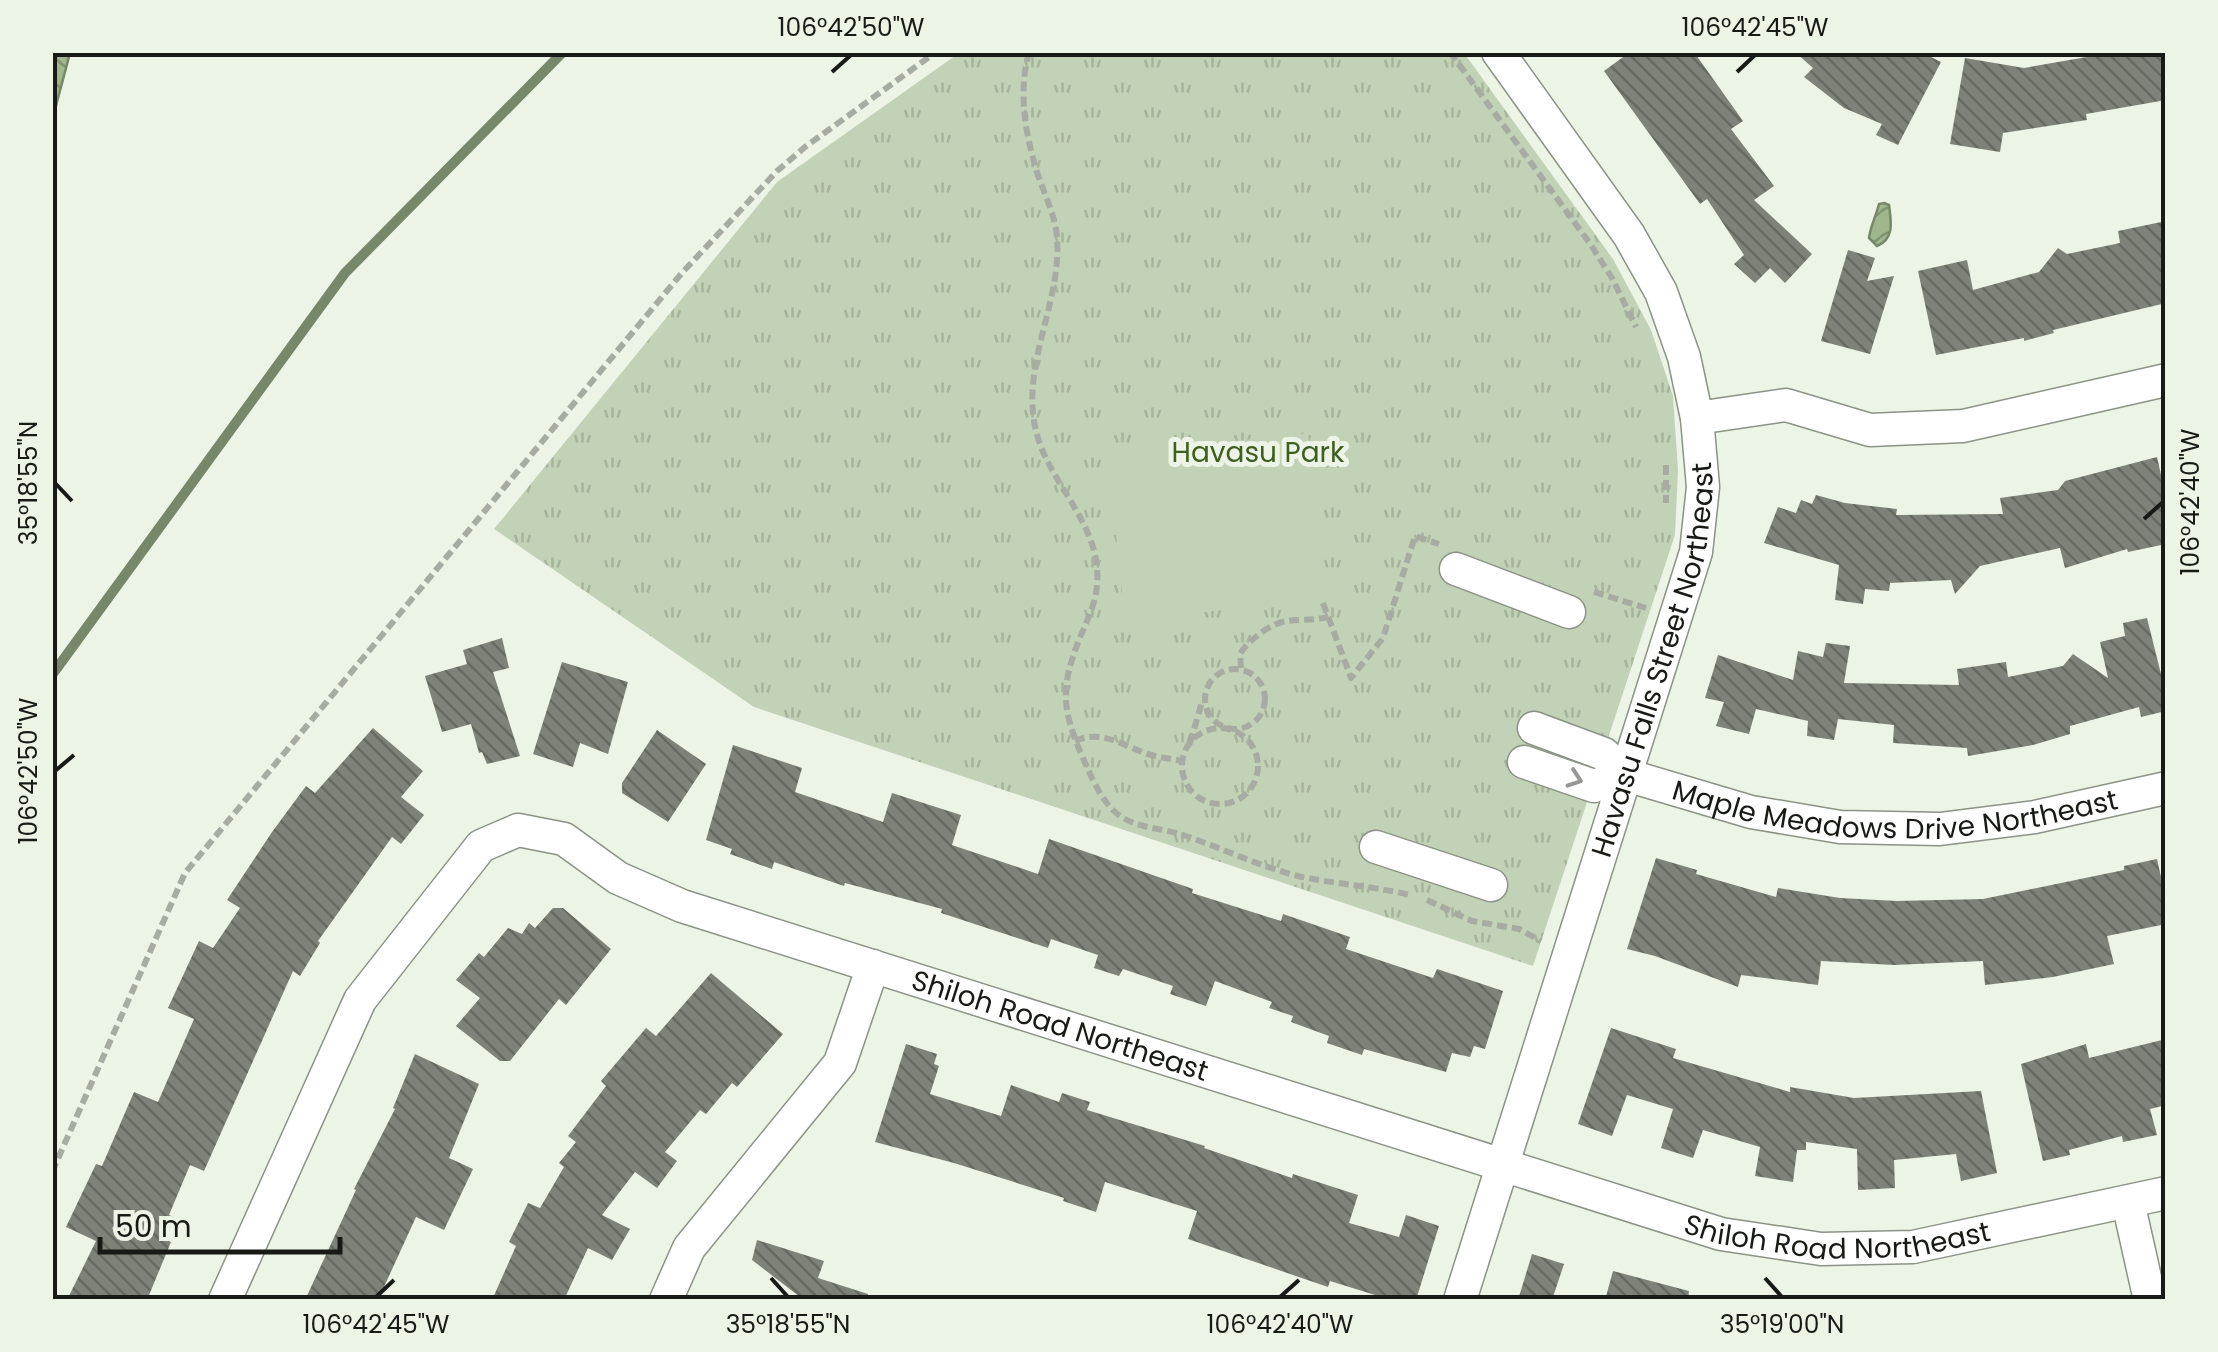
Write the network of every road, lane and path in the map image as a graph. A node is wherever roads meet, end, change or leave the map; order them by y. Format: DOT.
graph roads {
  1 [pos="936,52"];
  2 [pos="1028,52"];
  3 [pos="1450,52"];
  4 [pos="1498,52"];
  5 [pos="1639,332"];
  6 [pos="2166,380"];
  7 [pos="1698,418"];
  8 [pos="1666,460"];
  9 [pos="1666,514"];
  10 [pos="1456,570"];
  11 [pos="1651,594"];
  12 [pos="1569,612"];
  13 [pos="1328,617"];
  14 [pos="1641,626"];
  15 [pos="1240,668"];
  16 [pos="1205,694"];
  17 [pos="1250,726"];
  18 [pos="1534,728"];
  19 [pos="1228,729"];
  20 [pos="1075,741"];
  21 [pos="1190,744"];
  22 [pos="1253,746"];
  23 [pos="1183,760"];
  24 [pos="1524,762"];
  25 [pos="1626,775"];
  26 [pos="2166,788"];
  27 [pos="1376,847"];
  28 [pos="1491,885"];
  29 [pos="1547,923"];
  30 [pos="873,966"];
  31 [pos="1504,1166"];
  32 [pos="52,1172"];
  33 [pos="2166,1193"];
  34 [pos="2128,1202"];
  35 [pos="225,1300"];
  36 [pos="666,1300"];
  37 [pos="1460,1300"];
  38 [pos="2150,1300"];
  1 -- 32 [label="path"];
  2 -- 20 [label="path"];
  3 -- 5 [label="path"];
  4 -- 7 [label="street, Havasu Falls Street Northeast"];
  6 -- 7 [label="street"];
  7 -- 25 [label="street, Havasu Falls Street Northeast"];
  8 -- 9 [label="path"];
  10 -- 12 [label="street"];
  11 -- 14 [label="path"];
  13 -- 15 [label="path"];
  15 -- 16 [label="path"];
  15 -- 17 [label="path"];
  16 -- 19 [label="path"];
  16 -- 21 [label="path"];
  17 -- 19 [label="path"];
  17 -- 22 [label="path"];
  18 -- 25 [label="street"];
  19 -- 21 [label="path"];
  19 -- 22 [label="path"];
  20 -- 23 [label="path"];
  20 -- 29 [label="path"];
  21 -- 23 [label="path"];
  22 -- 23 [label="path"];
  24 -- 25 [label="street, one-way"];
  25 -- 26 [label="street, Maple Meadows Drive Northeast"];
  25 -- 31 [label="street, Havasu Falls Street Northeast"];
  27 -- 28 [label="street"];
  30 -- 31 [label="street, Shiloh Road Northeast"];
  30 -- 35 [label="street, Shiloh Road Northeast"];
  30 -- 36 [label="street"];
  31 -- 34 [label="street, Shiloh Road Northeast"];
  31 -- 37 [label="street, Havasu Falls Street Northeast"];
  33 -- 34 [label="street, Shiloh Road Northeast"];
  34 -- 38 [label="street"];
}
